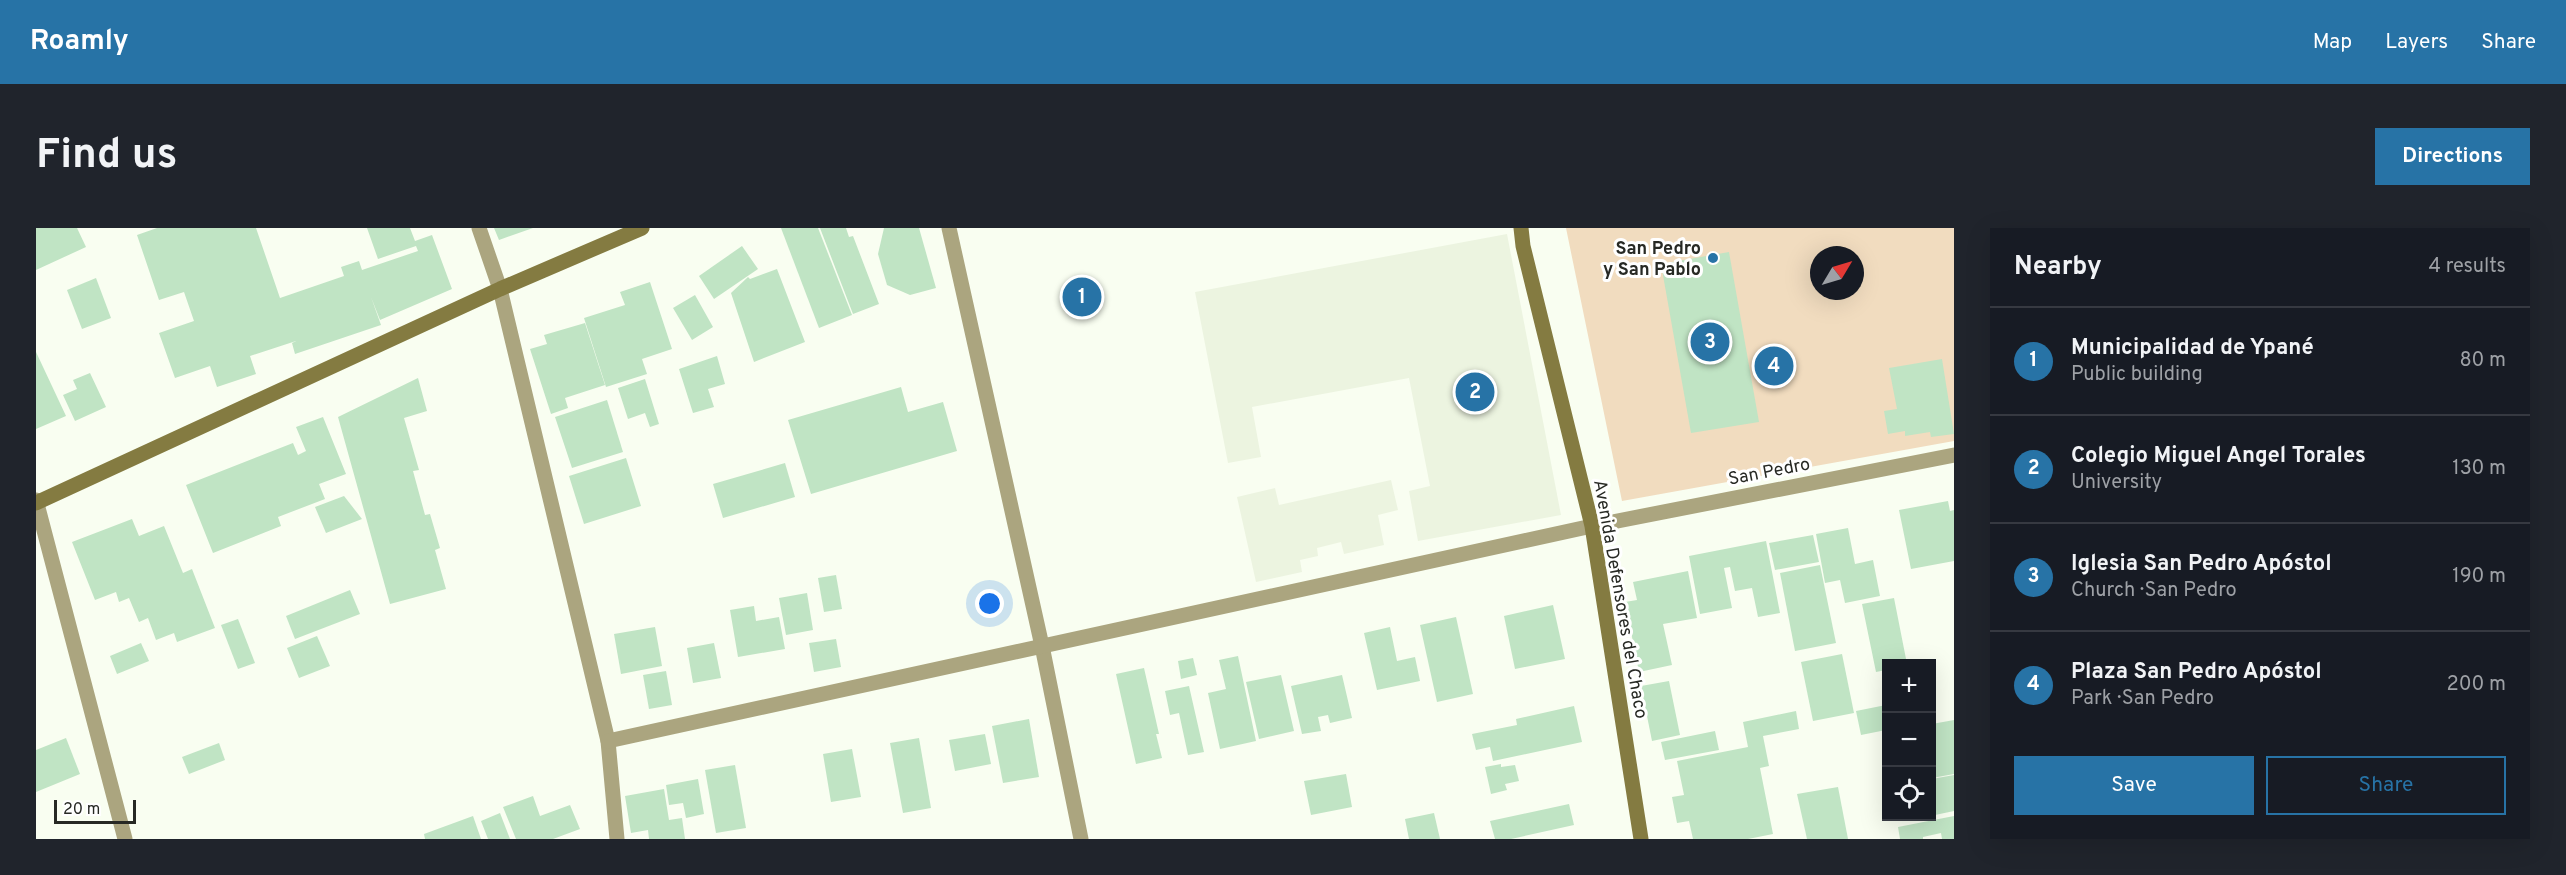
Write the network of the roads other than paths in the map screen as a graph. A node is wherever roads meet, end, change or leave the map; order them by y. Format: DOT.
graph roads {
  1 [pos="479,228"];
  2 [pos="642,228"];
  3 [pos="949,228"];
  4 [pos="1521,228"];
  5 [pos="500,290"];
  6 [pos="1954,455"];
  7 [pos="36,502"];
  8 [pos="1592,526"];
  9 [pos="1042,646"];
  10 [pos="608,741"];
  11 [pos="125,839"];
  12 [pos="617,839"];
  13 [pos="1081,839"];
  14 [pos="1641,839"];
  1 -- 5 [label="street"];
  2 -- 5 [label="main road"];
  3 -- 9 [label="street"];
  4 -- 8 [label="main road, Avenida Defensores del Chaco"];
  5 -- 7 [label="main road"];
  5 -- 10 [label="street"];
  6 -- 8 [label="street, San Pedro"];
  7 -- 11 [label="street"];
  8 -- 9 [label="street, San Pedro"];
  8 -- 14 [label="main road, Avenida Defensores del Chaco"];
  9 -- 10 [label="street, San Pedro"];
  9 -- 13 [label="street"];
  10 -- 12 [label="street"];
}
